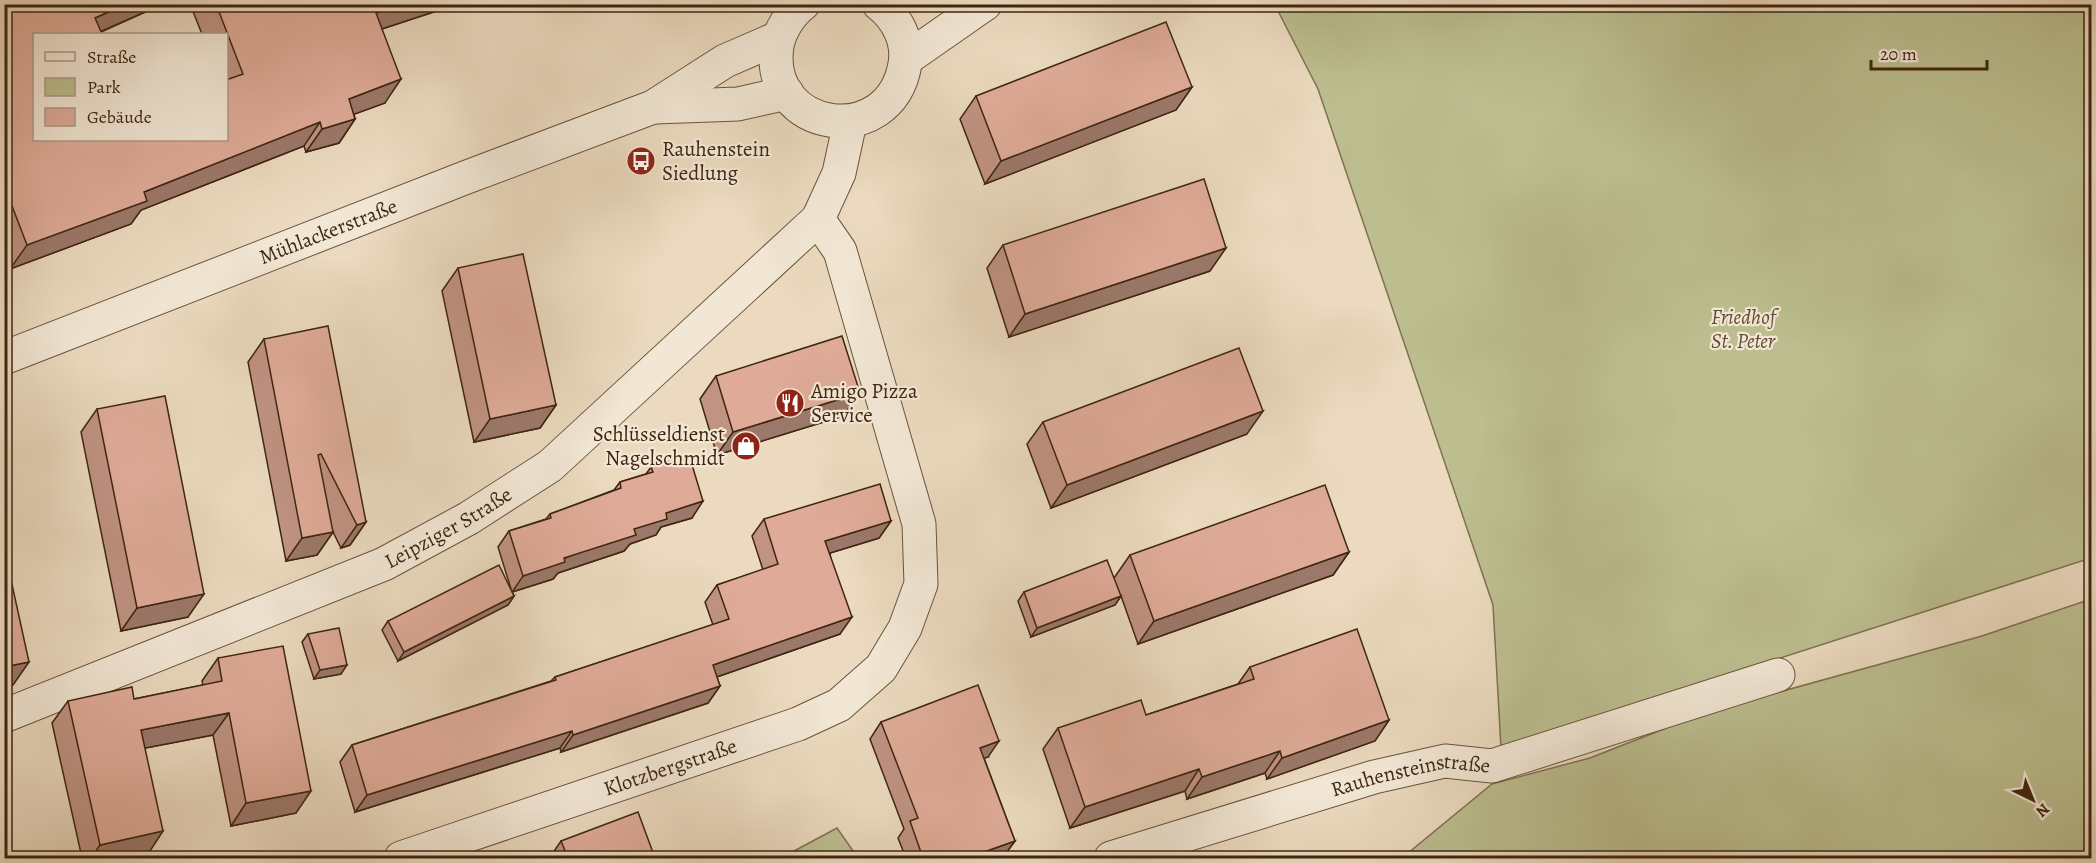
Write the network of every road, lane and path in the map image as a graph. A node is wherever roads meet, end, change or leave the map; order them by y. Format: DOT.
graph roads {
  1 [pos="985,4"];
  2 [pos="801,5"];
  3 [pos="889,6"];
  4 [pos="778,38"];
  5 [pos="906,59"];
  6 [pos="787,93"];
  7 [pos="653,107"];
  8 [pos="850,122"];
  9 [pos="818,219"];
  10 [pos="4,358"];
  11 [pos="1778,675"];
  12 [pos="4,716"];
  13 [pos="401,858"];
  14 [pos="1111,858"];
  1 -- 5 [label="street"];
  2 -- 4 [label="street"];
  3 -- 5 [label="street"];
  4 -- 6 [label="street"];
  4 -- 7 [label="street, Mühlackerstraße"];
  5 -- 8 [label="street"];
  6 -- 7 [label="street, Mühlackerstraße"];
  6 -- 8 [label="street"];
  7 -- 10 [label="street, Mühlackerstraße"];
  8 -- 9 [label="street"];
  9 -- 12 [label="street, Leipziger Straße"];
  9 -- 13 [label="street, Klotzbergstraße"];
  11 -- 14 [label="street, Rauhensteinstraße"];
}
